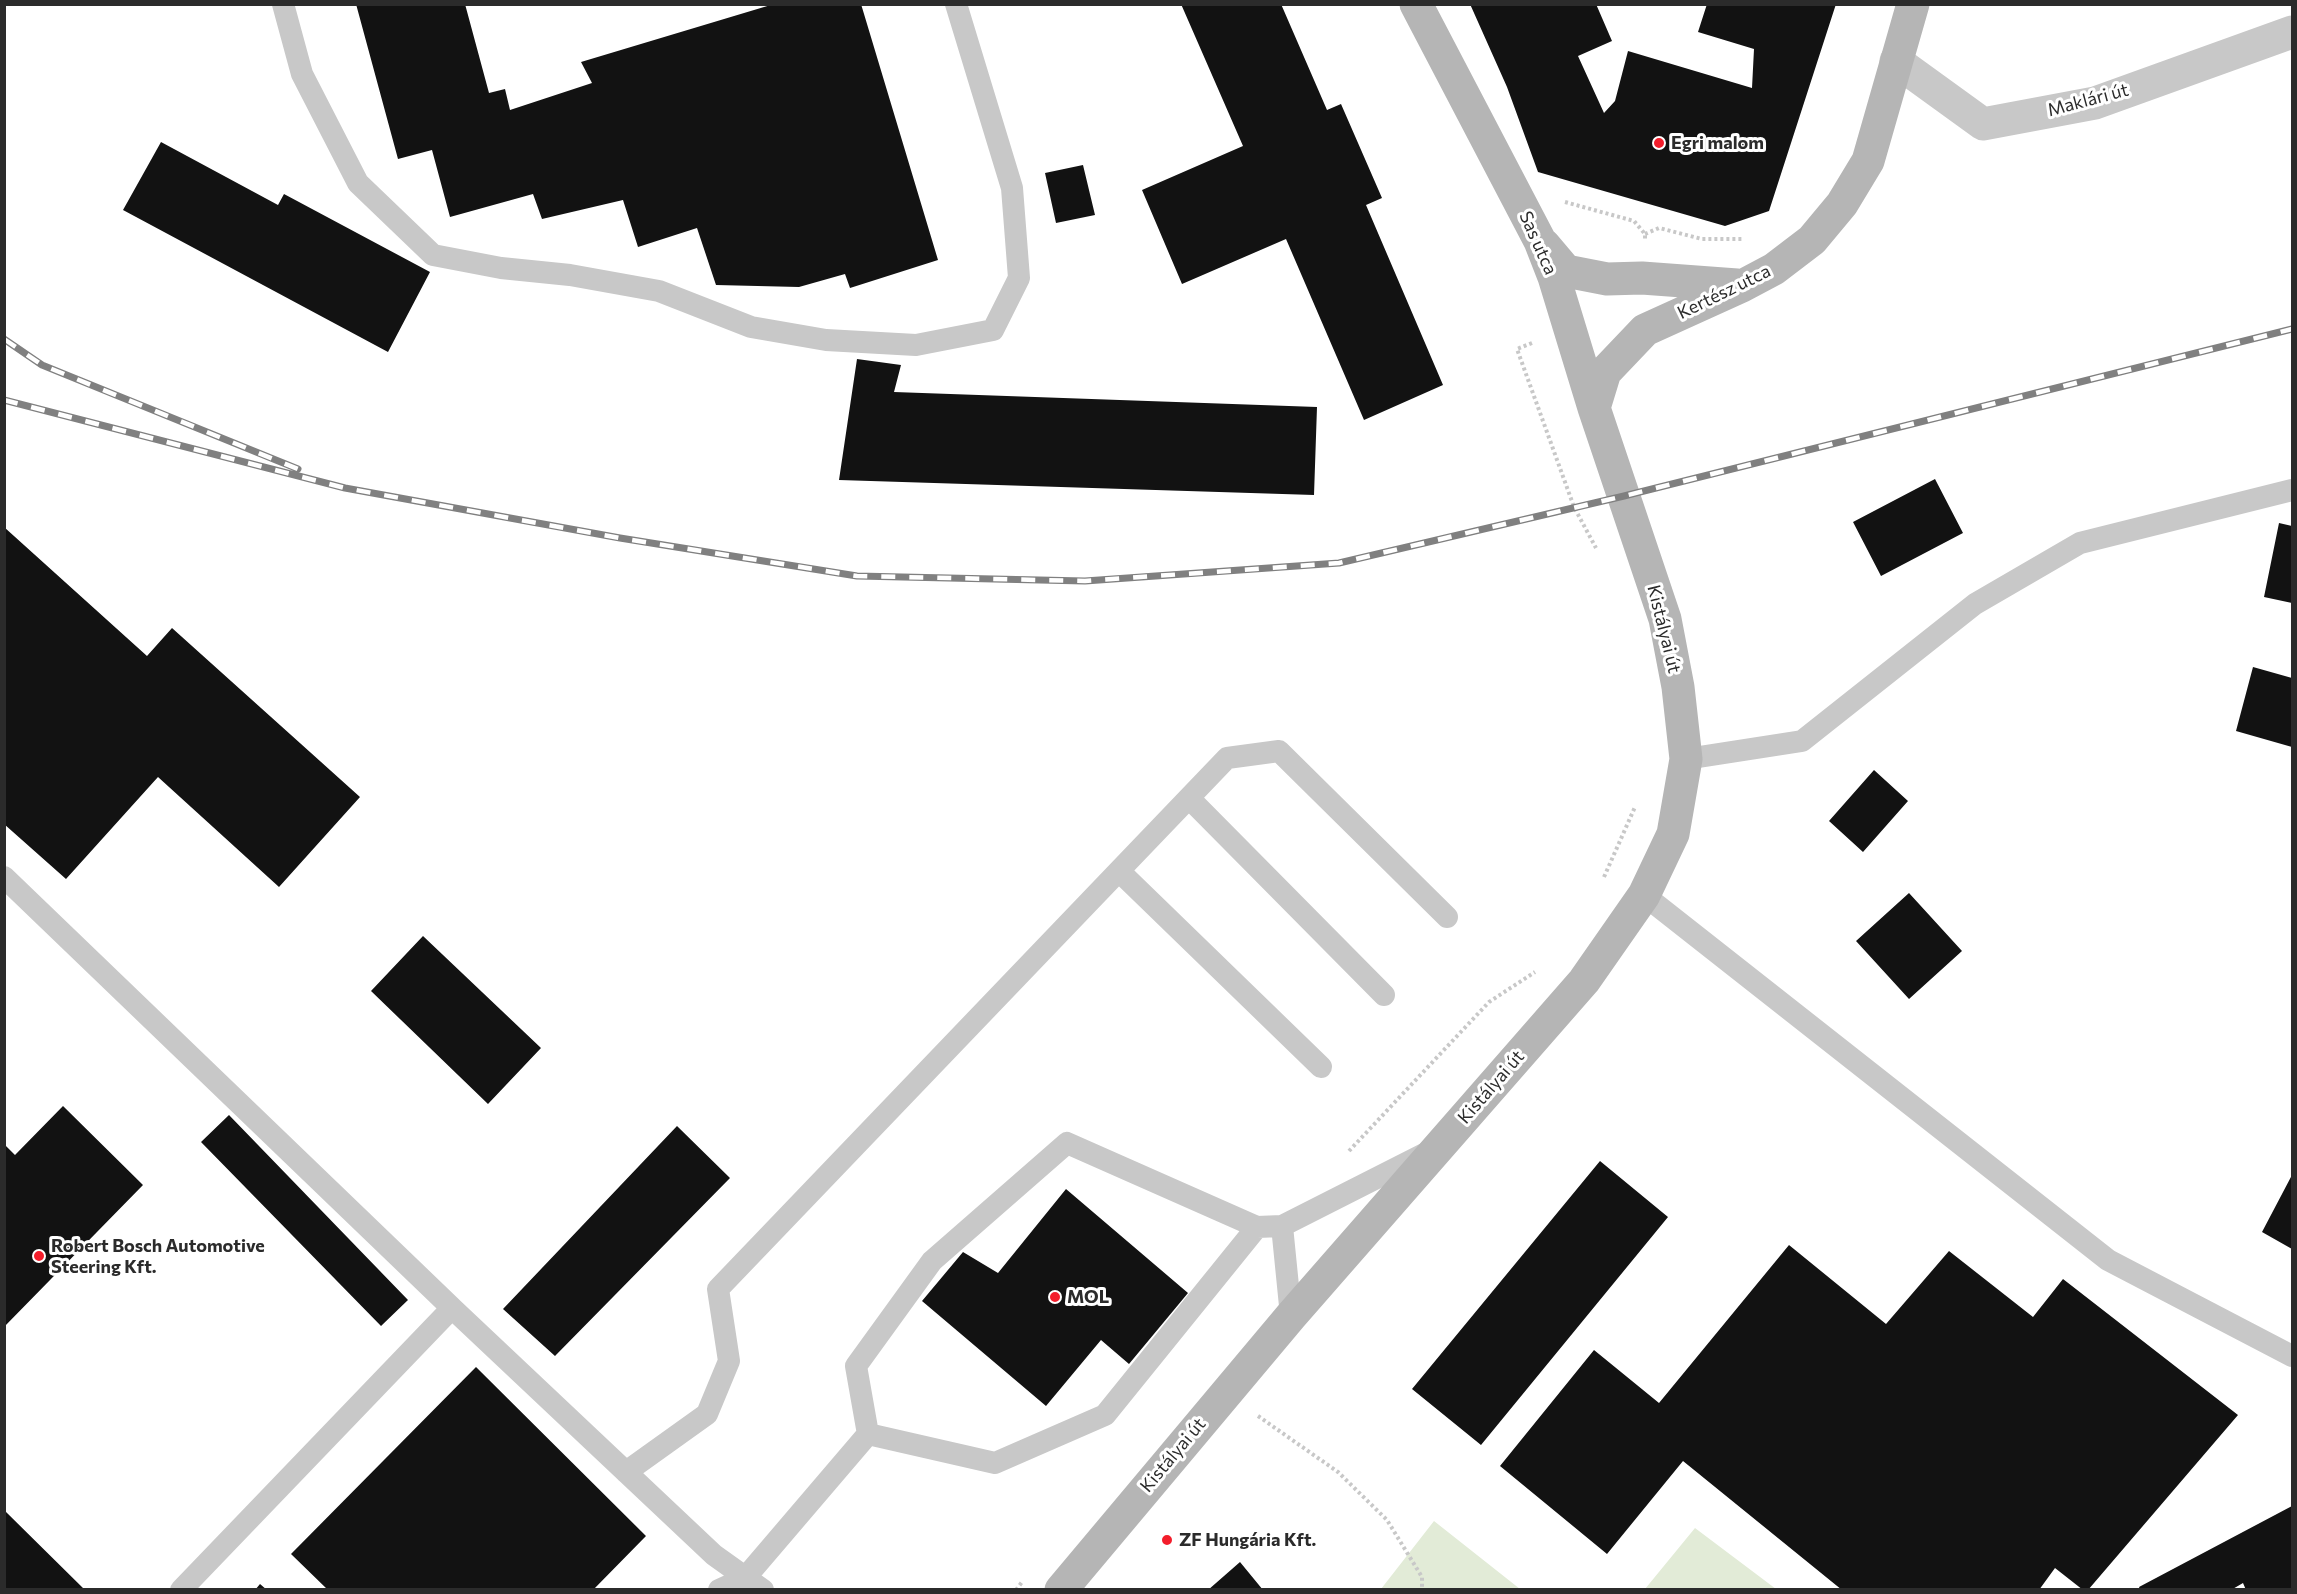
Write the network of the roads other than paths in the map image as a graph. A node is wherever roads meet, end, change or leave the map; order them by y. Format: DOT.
graph roads {
  1 [pos="283,4"];
  2 [pos="956,4"];
  3 [pos="1416,4"];
  4 [pos="1913,4"];
  5 [pos="2292,32"];
  6 [pos="1896,61"];
  7 [pos="1540,241"];
  8 [pos="1607,279"];
  9 [pos="1742,286"];
  10 [pos="1569,326"];
  11 [pos="1645,330"];
  12 [pos="1594,408"];
  13 [pos="2292,490"];
  14 [pos="1624,496"];
  15 [pos="1686,759"];
  16 [pos="1189,798"];
  17 [pos="1119,871"];
  18 [pos="4,877"];
  19 [pos="1644,895"];
  20 [pos="1447,917"];
  21 [pos="1384,995"];
  22 [pos="1321,1067"];
  23 [pos="1438,1147"];
  24 [pos="1282,1226"];
  25 [pos="1257,1227"];
  26 [pos="452,1308"];
  27 [pos="1291,1316"];
  28 [pos="2292,1356"];
  29 [pos="868,1434"];
  30 [pos="626,1472"];
  31 [pos="754,1584"];
  32 [pos="181,1590"];
  33 [pos="719,1590"];
  34 [pos="1060,1590"];
  1 -- 2 [label="lane"];
  3 -- 7 [label="main road, Sas utca"];
  4 -- 6 [label="main road, Kertész utca"];
  5 -- 6 [label="street, Maklári út"];
  6 -- 9 [label="main road, Kertész utca"];
  7 -- 8 [label="main road"];
  7 -- 10 [label="main road, Sas utca"];
  8 -- 9 [label="main road"];
  8 -- 10 [label="main road"];
  9 -- 11 [label="main road, Kertész utca"];
  10 -- 11 [label="main road"];
  10 -- 12 [label="main road, Sas utca"];
  11 -- 12 [label="main road, Kertész utca"];
  12 -- 14 [label="main road, Sas utca"];
  13 -- 15 [label="lane"];
  14 -- 15 [label="main road, Kistályai út"];
  15 -- 19 [label="main road, Kistályai út"];
  16 -- 17 [label="lane"];
  16 -- 20 [label="lane"];
  16 -- 21 [label="lane"];
  17 -- 22 [label="lane"];
  17 -- 30 [label="lane"];
  18 -- 26 [label="lane"];
  19 -- 23 [label="main road, Kistályai út"];
  19 -- 28 [label="lane"];
  23 -- 24 [label="lane"];
  23 -- 27 [label="main road, Kistályai út"];
  24 -- 25 [label="lane"];
  24 -- 27 [label="lane"];
  25 -- 29 [label="lane"];
  25 -- 29 [label="lane"];
  26 -- 30 [label="lane"];
  26 -- 32 [label="lane"];
  27 -- 34 [label="main road, Kistályai út"];
  29 -- 31 [label="lane"];
  30 -- 31 [label="lane"];
  31 -- 33 [label="lane"];
}
